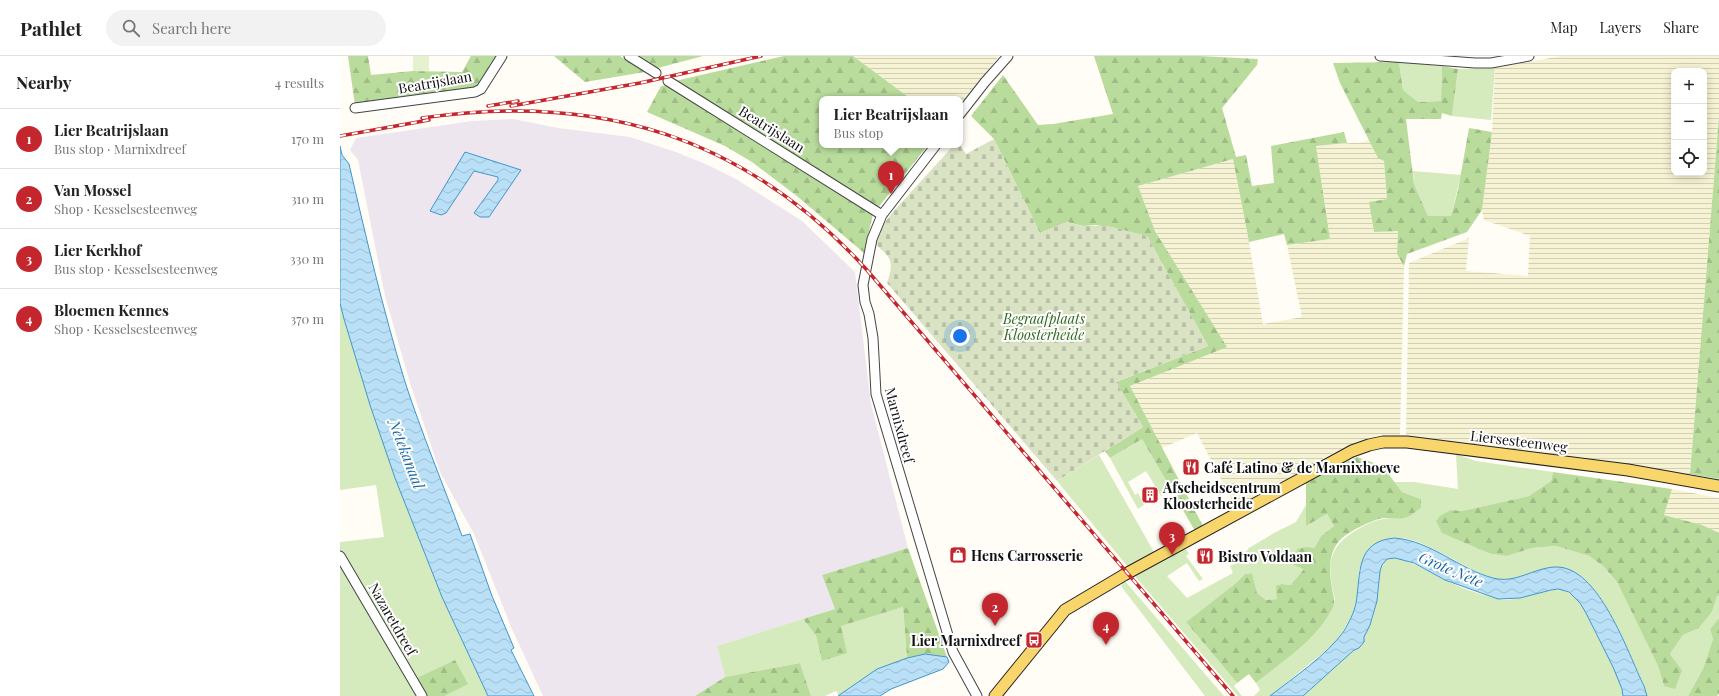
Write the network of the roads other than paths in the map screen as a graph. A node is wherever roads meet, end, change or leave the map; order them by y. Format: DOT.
graph roads {
  1 [pos="502,56"];
  2 [pos="629,56"];
  3 [pos="1008,56"];
  4 [pos="1380,56"];
  5 [pos="1529,56"];
  6 [pos="656,73"];
  7 [pos="668,81"];
  8 [pos="355,108"];
  9 [pos="963,110"];
  10 [pos="934,148"];
  11 [pos="882,215"];
  12 [pos="1719,486"];
  13 [pos="340,556"];
  14 [pos="422,696"];
  15 [pos="978,696"];
  16 [pos="995,696"];
  1 -- 8 [label="street, Beatrijslaan"];
  2 -- 6 [label="street"];
  3 -- 9 [label="street"];
  4 -- 5 [label="street"];
  7 -- 11 [label="street, Beatrijslaan"];
  10 -- 11 [label="street, Marnixdreef"];
  11 -- 15 [label="street, Marnixdreef"];
  12 -- 16 [label="main road, Liersesteenweg"];
  13 -- 14 [label="street, Nazaretdreef"];
}
